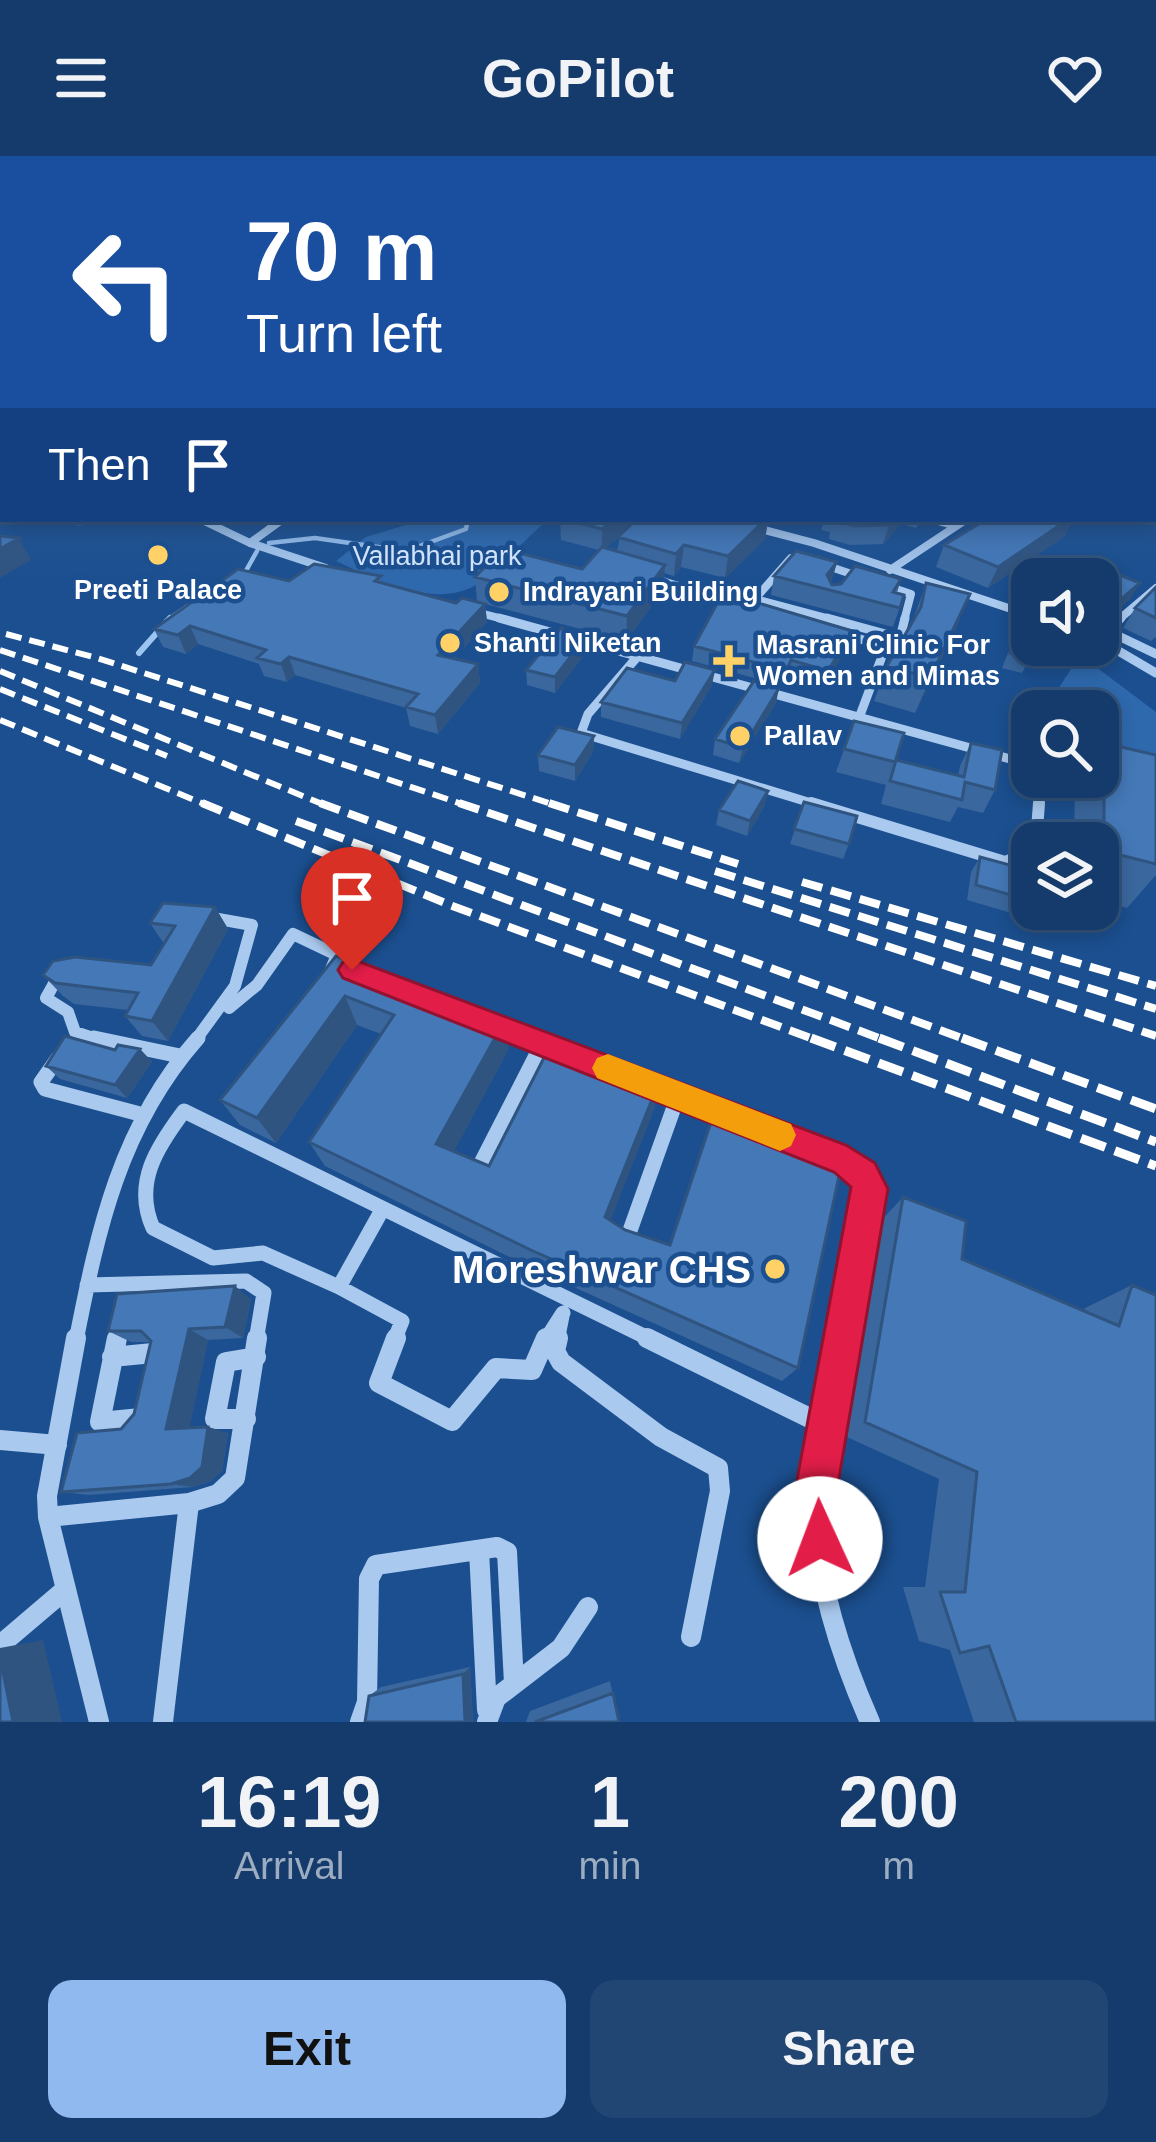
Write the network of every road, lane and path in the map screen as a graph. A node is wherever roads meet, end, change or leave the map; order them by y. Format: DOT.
graph roads {
  1 [pos="206,522"];
  2 [pos="279,522"];
  3 [pos="733,522"];
  4 [pos="942,522"];
  5 [pos="962,522"];
  6 [pos="956,526"];
  7 [pos="250,543"];
  8 [pos="861,560"];
  9 [pos="890,570"];
  10 [pos="849,573"];
  11 [pos="348,574"];
  12 [pos="646,576"];
  13 [pos="911,577"];
  14 [pos="840,584"];
  15 [pos="1156,588"];
  16 [pos="902,590"];
  17 [pos="461,608"];
  18 [pos="1011,609"];
  19 [pos="806,619"];
  20 [pos="1119,621"];
  21 [pos="861,635"];
  22 [pos="1119,636"];
  23 [pos="1134,644"];
  24 [pos="1119,650"];
  25 [pos="1124,652"];
  26 [pos="638,656"];
  27 [pos="1153,662"];
  28 [pos="859,718"];
  29 [pos="1011,759"];
  30 [pos="1011,859"];
  31 [pos="193,916"];
  32 [pos="72,967"];
  33 [pos="352,970"];
  34 [pos="325,976"];
  35 [pos="324,994"];
  36 [pos="223,1012"];
  37 [pos="482,1018"];
  38 [pos="76,1032"];
  39 [pos="543,1042"];
  40 [pos="180,1056"];
  41 [pos="581,1058"];
  42 [pos="620,1073"];
  43 [pos="678,1096"];
  44 [pos="140,1114"];
  45 [pos="314,1152"];
  46 [pos="478,1169"];
  47 [pos="301,1171"];
  48 [pos="382,1210"];
  49 [pos="627,1238"];
  50 [pos="129,1283"];
  51 [pos="88,1285"];
  52 [pos="339,1287"];
  53 [pos="566,1309"];
  54 [pos="112,1357"];
  55 [pos="256,1357"];
  56 [pos="246,1419"];
  57 [pos="826,1426"];
  58 [pos="0,1440"];
  59 [pos="57,1445"];
  60 [pos="189,1503"];
  61 [pos="48,1517"];
  62 [pos="479,1550"];
  63 [pos="66,1589"];
  64 [pos="588,1607"];
  65 [pos="691,1637"];
  66 [pos="0,1646"];
  67 [pos="514,1683"];
  68 [pos="488,1716"];
  69 [pos="99,1722"];
  70 [pos="164,1722"];
  71 [pos="360,1722"];
  72 [pos="870,1722"];
  1 -- 7 [label="street"];
  2 -- 7 [label="street"];
  3 -- 8 [label="street"];
  4 -- 6 [label="street"];
  5 -- 6 [label="street"];
  6 -- 9 [label="street"];
  7 -- 11 [label="street"];
  8 -- 9 [label="street"];
  8 -- 10 [label="street"];
  9 -- 13 [label="street"];
  10 -- 14 [label="street"];
  10 -- 16 [label="street"];
  10 -- 19 [label="street"];
  12 -- 19 [label="street"];
  13 -- 16 [label="street"];
  13 -- 18 [label="street"];
  15 -- 20 [label="street"];
  16 -- 21 [label="street"];
  17 -- 26 [label="street"];
  19 -- 21 [label="street"];
  21 -- 28 [label="street"];
  22 -- 23 [label="street"];
  23 -- 25 [label="street"];
  23 -- 27 [label="street"];
  24 -- 25 [label="street"];
  25 -- 27 [label="street"];
  26 -- 28 [label="street"];
  26 -- 30 [label="street"];
  28 -- 29 [label="street"];
  31 -- 36 [label="street"];
  32 -- 38 [label="street"];
  33 -- 35 [label="street"];
  34 -- 36 [label="street"];
  36 -- 40 [label="street"];
  37 -- 39 [label="street"];
  38 -- 40 [label="street"];
  38 -- 44 [label="street"];
  39 -- 41 [label="street"];
  39 -- 46 [label="street"];
  40 -- 44 [label="street"];
  42 -- 43 [label="street"];
  43 -- 49 [label="street"];
  43 -- 57 [label="street"];
  44 -- 51 [label="street"];
  45 -- 47 [label="street"];
  47 -- 48 [label="street"];
  47 -- 52 [label="street"];
  48 -- 52 [label="street"];
  48 -- 53 [label="street"];
  50 -- 51 [label="street"];
  50 -- 54 [label="street"];
  50 -- 55 [label="street"];
  51 -- 59 [label="street"];
  52 -- 53 [label="street"];
  53 -- 57 [label="street"];
  53 -- 65 [label="street"];
  54 -- 54 [label="street"];
  55 -- 56 [label="street"];
  55 -- 56 [label="street"];
  56 -- 60 [label="street"];
  57 -- 72 [label="street"];
  58 -- 59 [label="street"];
  59 -- 61 [label="street"];
  60 -- 61 [label="street"];
  60 -- 70 [label="street"];
  61 -- 63 [label="street"];
  62 -- 67 [label="street"];
  62 -- 68 [label="street"];
  62 -- 71 [label="street"];
  63 -- 66 [label="street"];
  63 -- 69 [label="street"];
  64 -- 67 [label="street"];
  67 -- 68 [label="street"];
}
